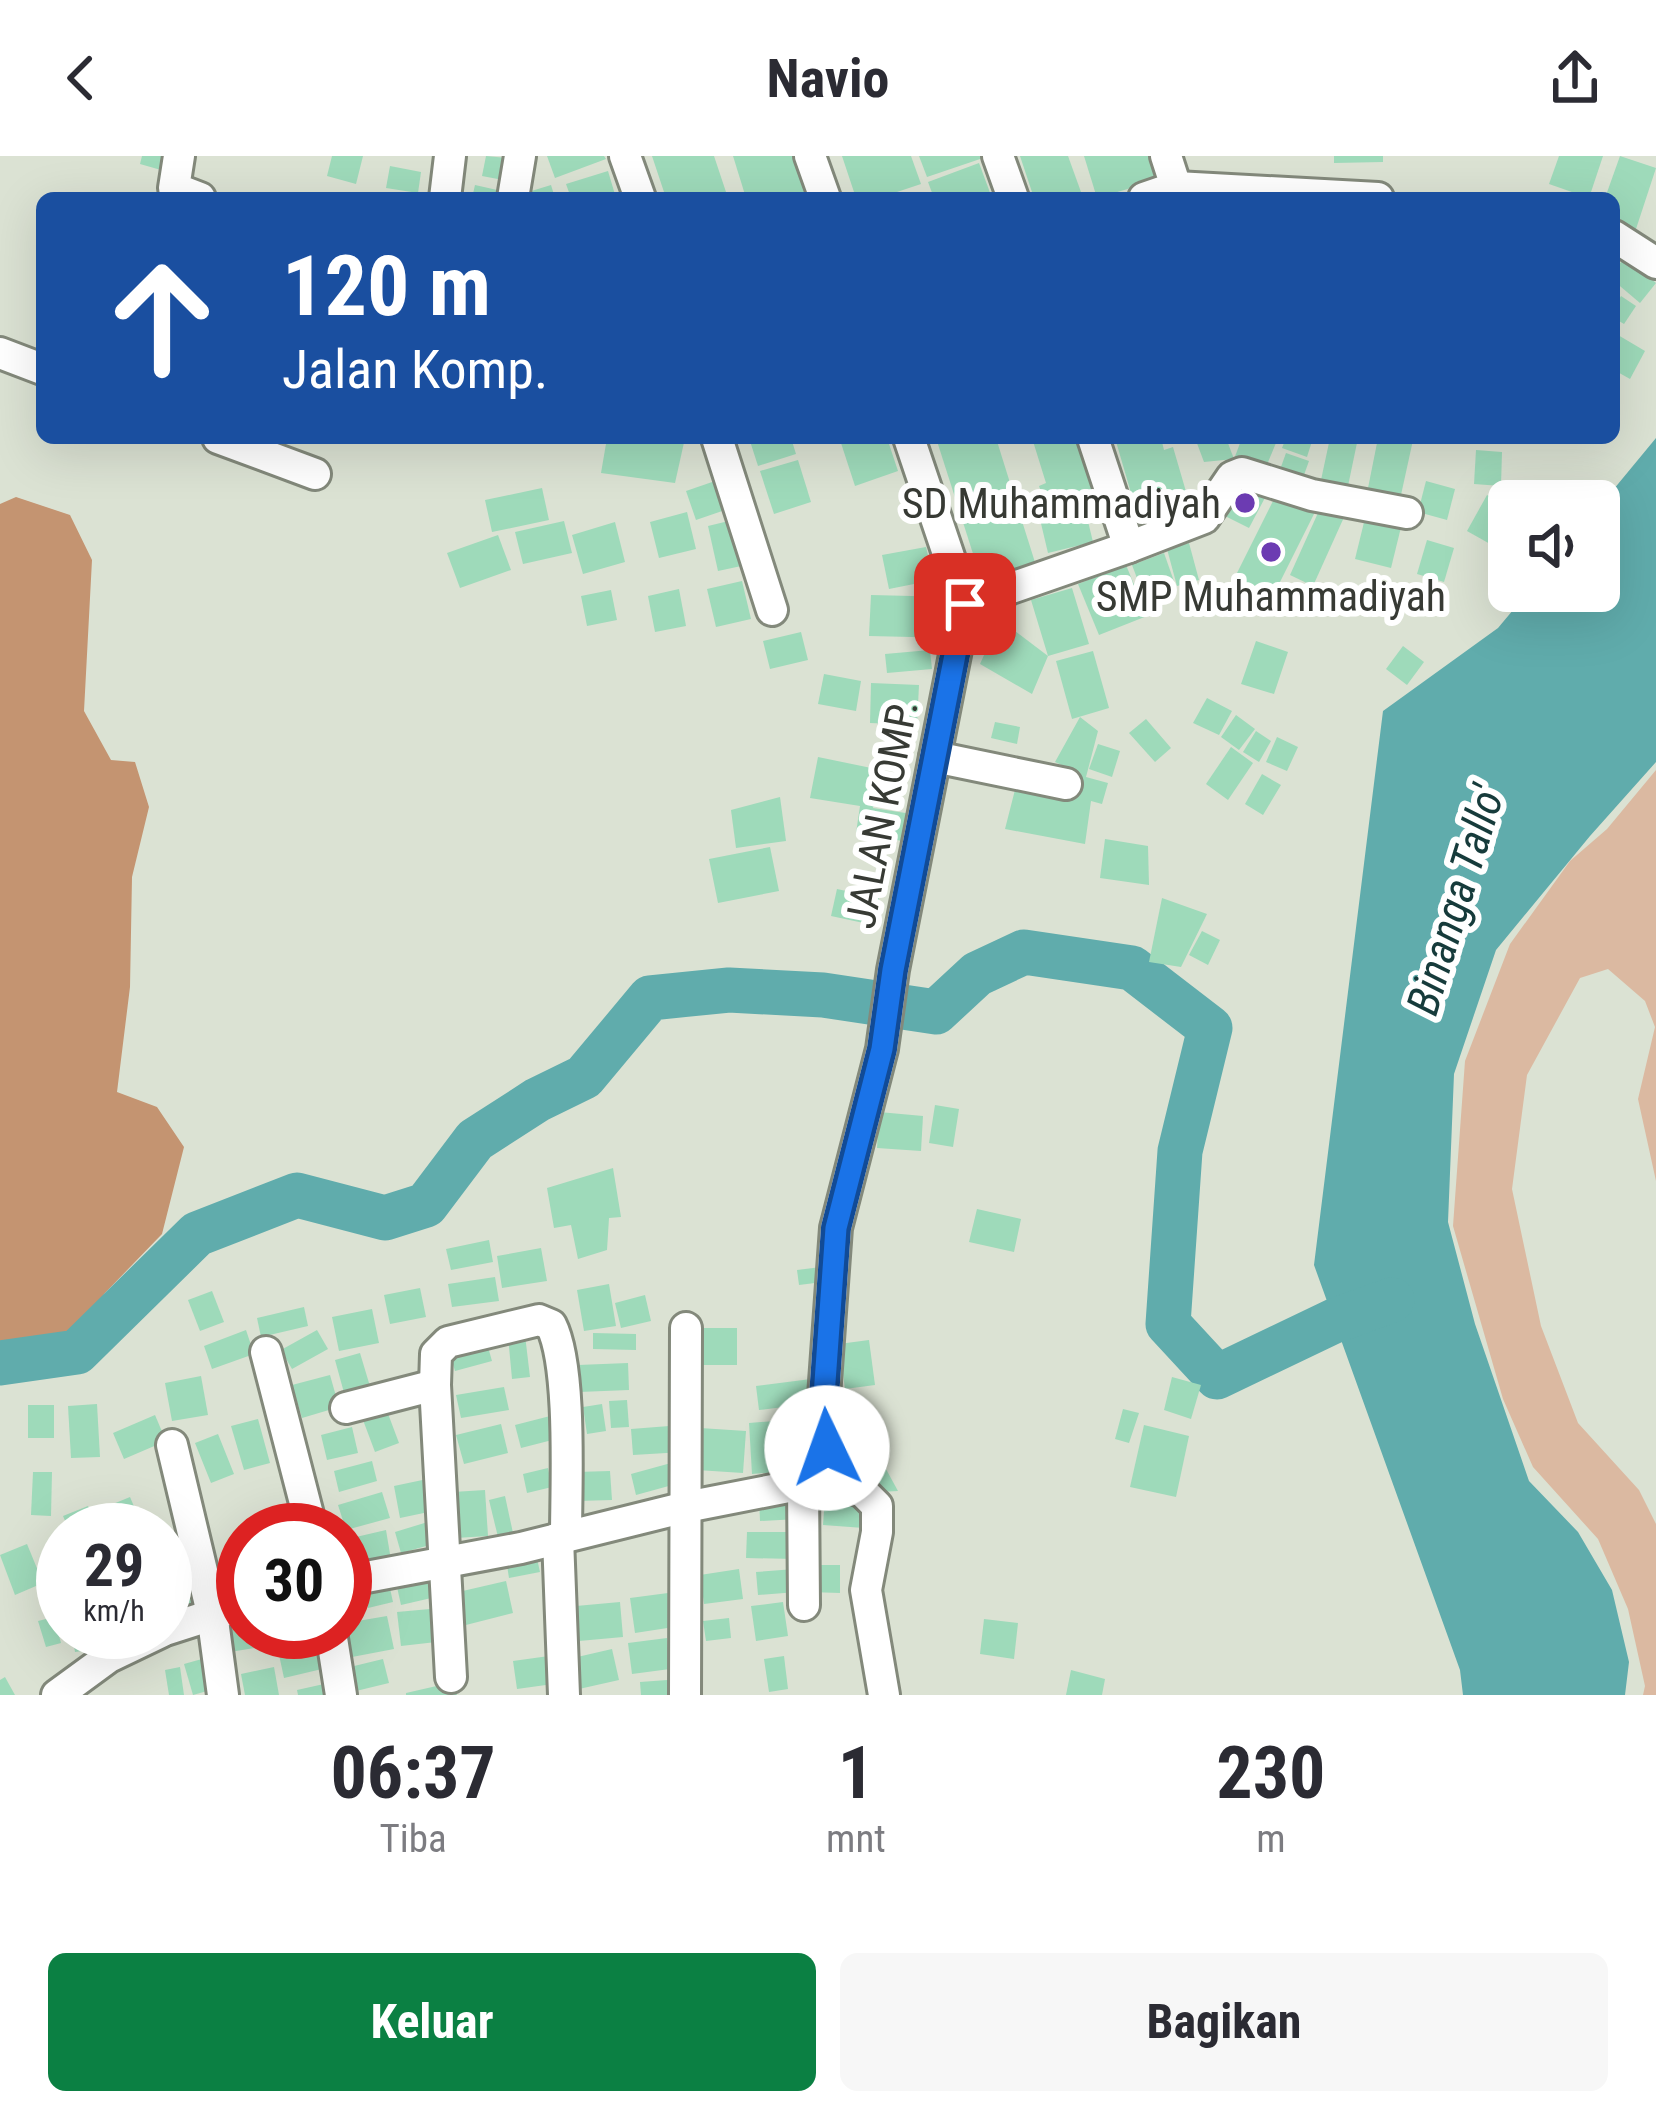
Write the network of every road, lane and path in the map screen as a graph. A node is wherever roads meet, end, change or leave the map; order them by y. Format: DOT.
graph roads {
  1 [pos="178,156"];
  2 [pos="450,156"];
  3 [pos="520,156"];
  4 [pos="626,156"];
  5 [pos="810,156"];
  6 [pos="998,156"];
  7 [pos="1166,156"];
  8 [pos="1176,187"];
  9 [pos="184,192"];
  10 [pos="446,192"];
  11 [pos="514,192"];
  12 [pos="638,192"];
  13 [pos="823,192"];
  14 [pos="1011,192"];
  15 [pos="1161,192"];
  16 [pos="1268,192"];
  17 [pos="1620,240"];
  18 [pos="1656,263"];
  19 [pos="0,352"];
  20 [pos="36,367"];
  21 [pos="234,444"];
  22 [pos="719,444"];
  23 [pos="911,444"];
  24 [pos="1095,444"];
  25 [pos="315,474"];
  26 [pos="1407,513"];
  27 [pos="1129,547"];
  28 [pos="965,604"];
  29 [pos="772,610"];
  30 [pos="935,757"];
  31 [pos="1066,784"];
  32 [pos="686,1328"];
  33 [pos="266,1352"];
  34 [pos="435,1385"];
  35 [pos="346,1408"];
  36 [pos="172,1445"];
  37 [pos="816,1482"];
  38 [pos="305,1503"];
  39 [pos="686,1507"];
  40 [pos="562,1537"];
  41 [pos="444,1561"];
  42 [pos="372,1576"];
  43 [pos="804,1605"];
  44 [pos="216,1612"];
  45 [pos="212,1613"];
  46 [pos="192,1620"];
  47 [pos="106,1659"];
  48 [pos="335,1659"];
  49 [pos="451,1676"];
  50 [pos="57,1695"];
  51 [pos="223,1695"];
  52 [pos="341,1695"];
  53 [pos="564,1695"];
  54 [pos="685,1695"];
  55 [pos="884,1695"];
  1 -- 9 [label="street"];
  2 -- 10 [label="street"];
  3 -- 11 [label="street"];
  4 -- 12 [label="street"];
  5 -- 13 [label="street"];
  6 -- 14 [label="street"];
  7 -- 8 [label="street"];
  8 -- 15 [label="street"];
  8 -- 16 [label="street"];
  17 -- 18 [label="street"];
  19 -- 20 [label="street"];
  21 -- 25 [label="street"];
  22 -- 29 [label="street"];
  23 -- 28 [label="street, JALAN KOMP."];
  24 -- 27 [label="street"];
  26 -- 27 [label="street"];
  27 -- 28 [label="street"];
  28 -- 30 [label="street, JALAN KOMP."];
  30 -- 31 [label="street"];
  30 -- 37 [label="street, JALAN KOMP."];
  32 -- 39 [label="street"];
  33 -- 38 [label="street"];
  34 -- 35 [label="street"];
  34 -- 40 [label="street"];
  34 -- 41 [label="street"];
  36 -- 45 [label="street"];
  37 -- 39 [label="street"];
  37 -- 43 [label="street"];
  37 -- 55 [label="street"];
  39 -- 40 [label="street"];
  39 -- 54 [label="street"];
  40 -- 41 [label="street"];
  40 -- 53 [label="street"];
  41 -- 42 [label="street"];
  41 -- 49 [label="street"];
  44 -- 45 [label="street"];
  45 -- 46 [label="street"];
  45 -- 51 [label="street"];
  47 -- 50 [label="street"];
  48 -- 52 [label="street"];
}
